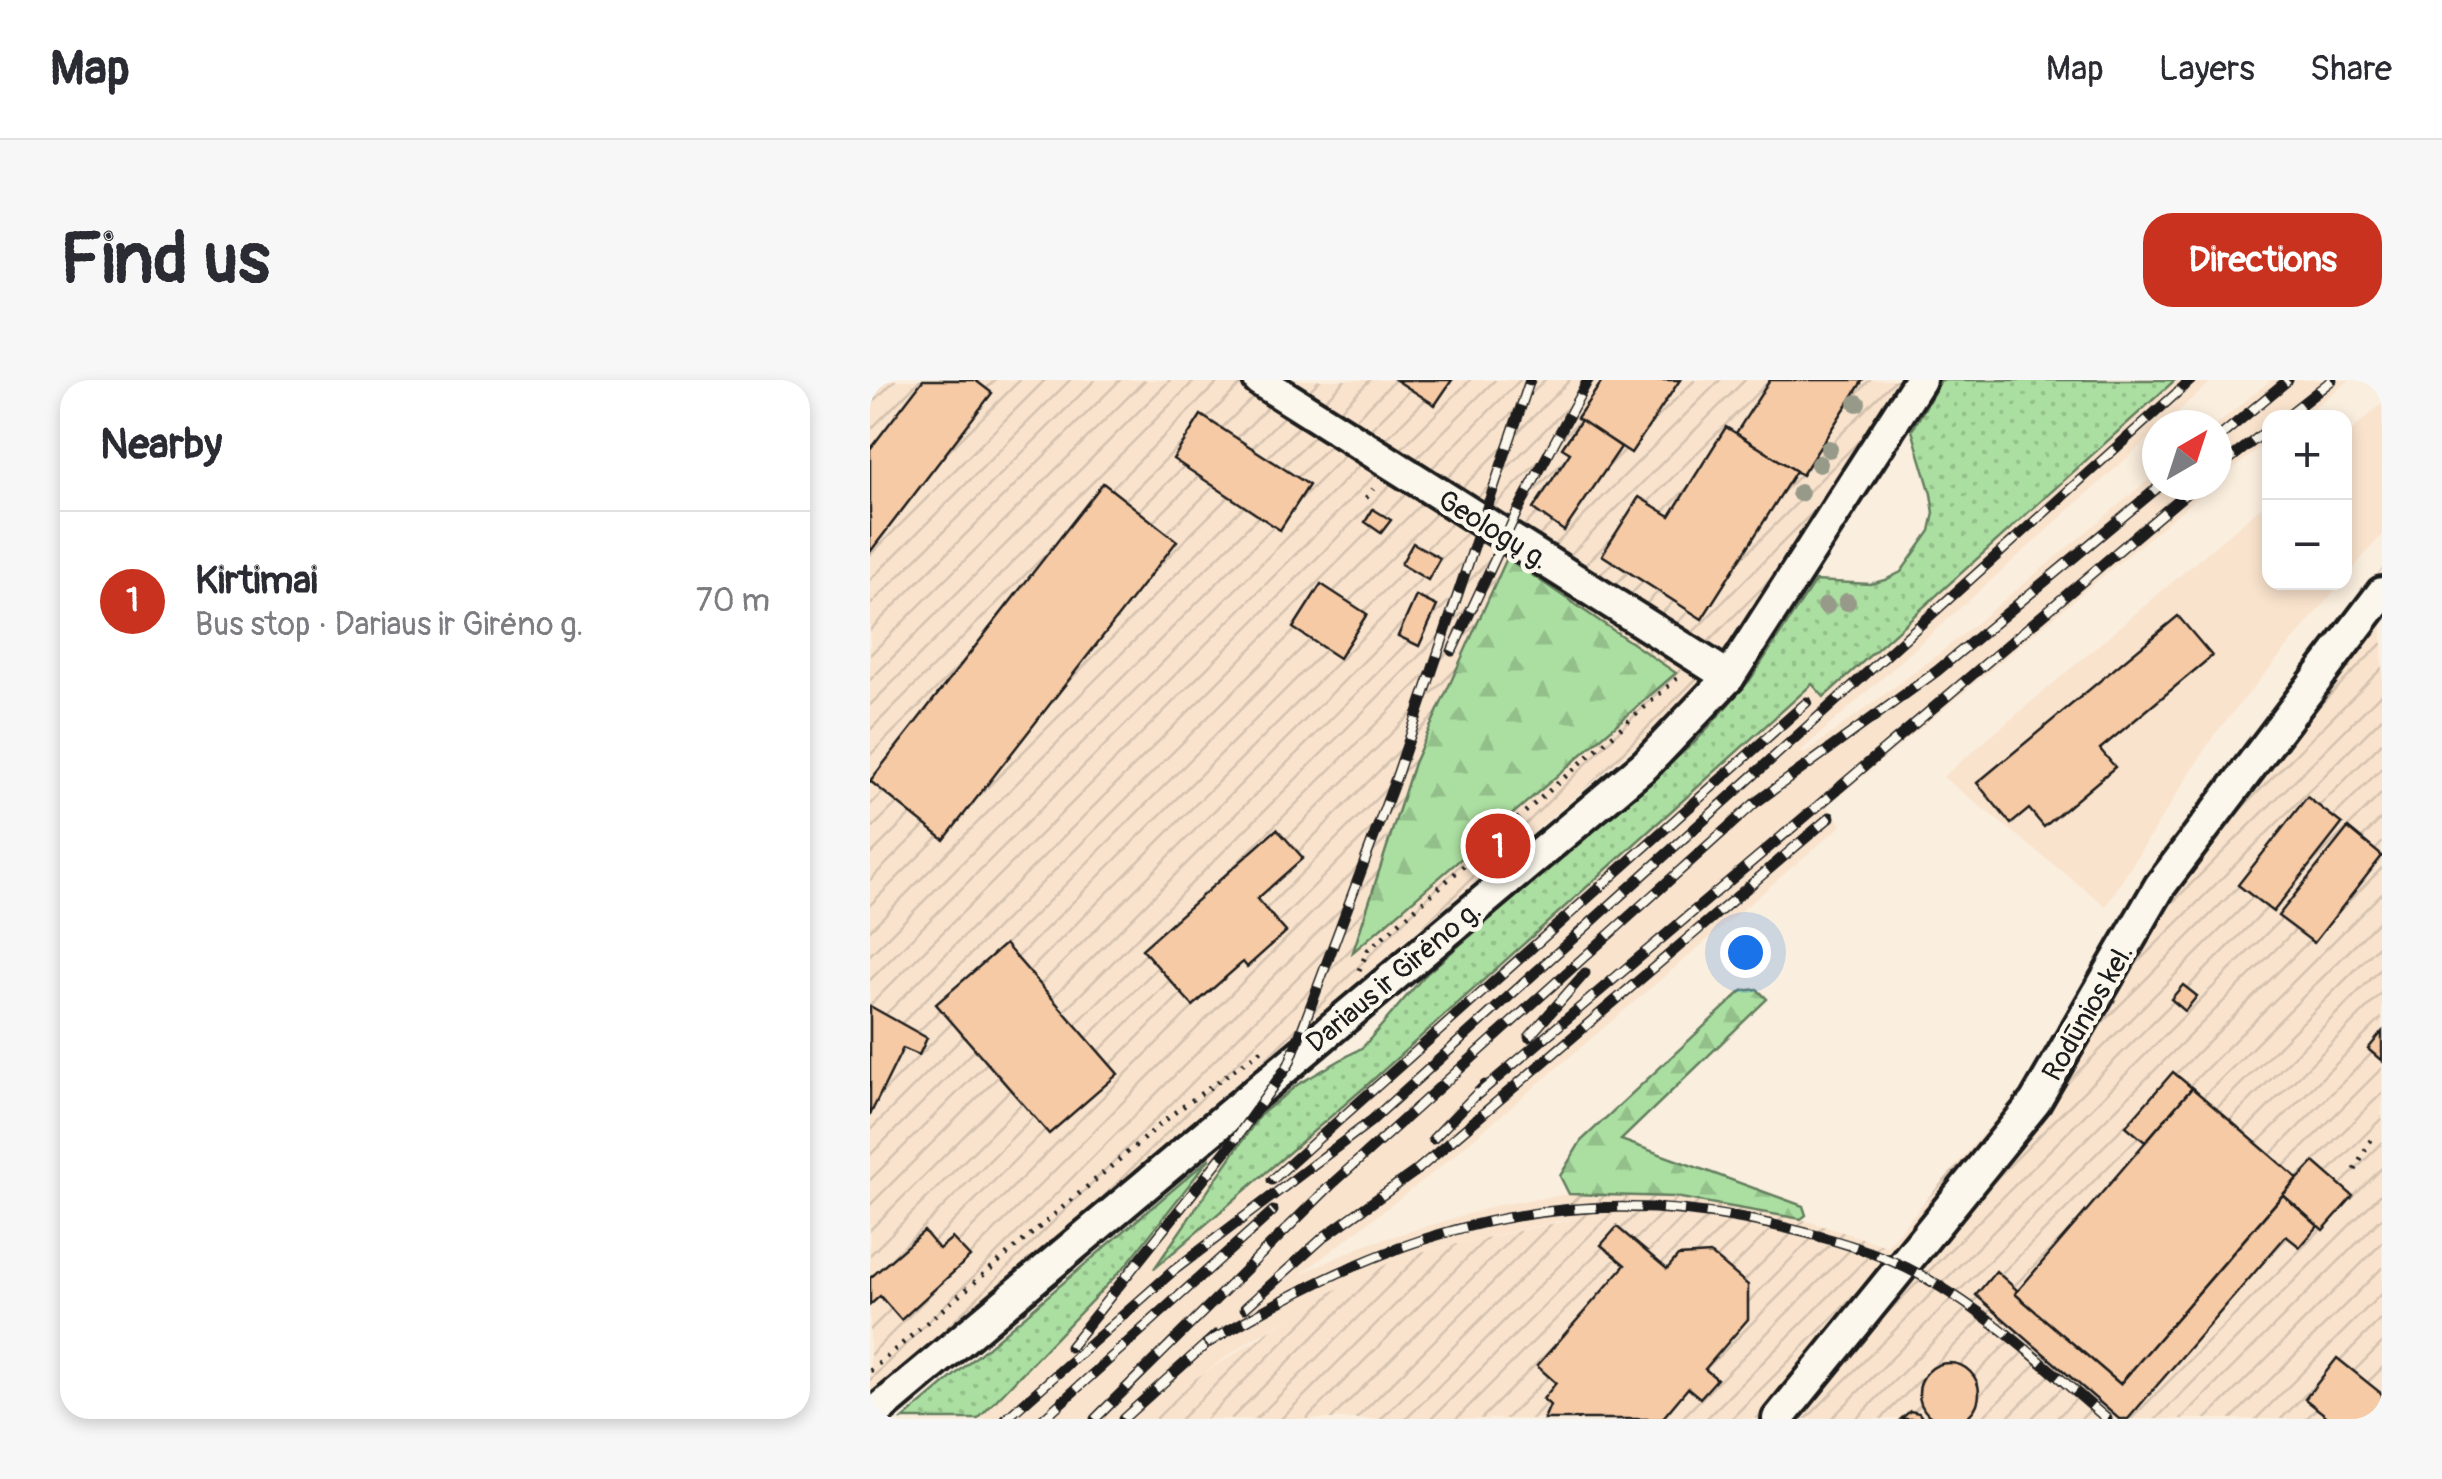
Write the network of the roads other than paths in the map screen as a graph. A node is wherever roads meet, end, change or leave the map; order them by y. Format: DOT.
graph roads {
  1 [pos="1259,380"];
  2 [pos="1920,380"];
  3 [pos="2382,594"];
  4 [pos="1729,677"];
  5 [pos="870,1417"];
  6 [pos="1778,1419"];
  1 -- 4 [label="street, Geologų g."];
  2 -- 4 [label="street, Dariaus ir Girėno g."];
  3 -- 6 [label="street, Rodūnios kel."];
  4 -- 5 [label="street, Dariaus ir Girėno g."];
}
